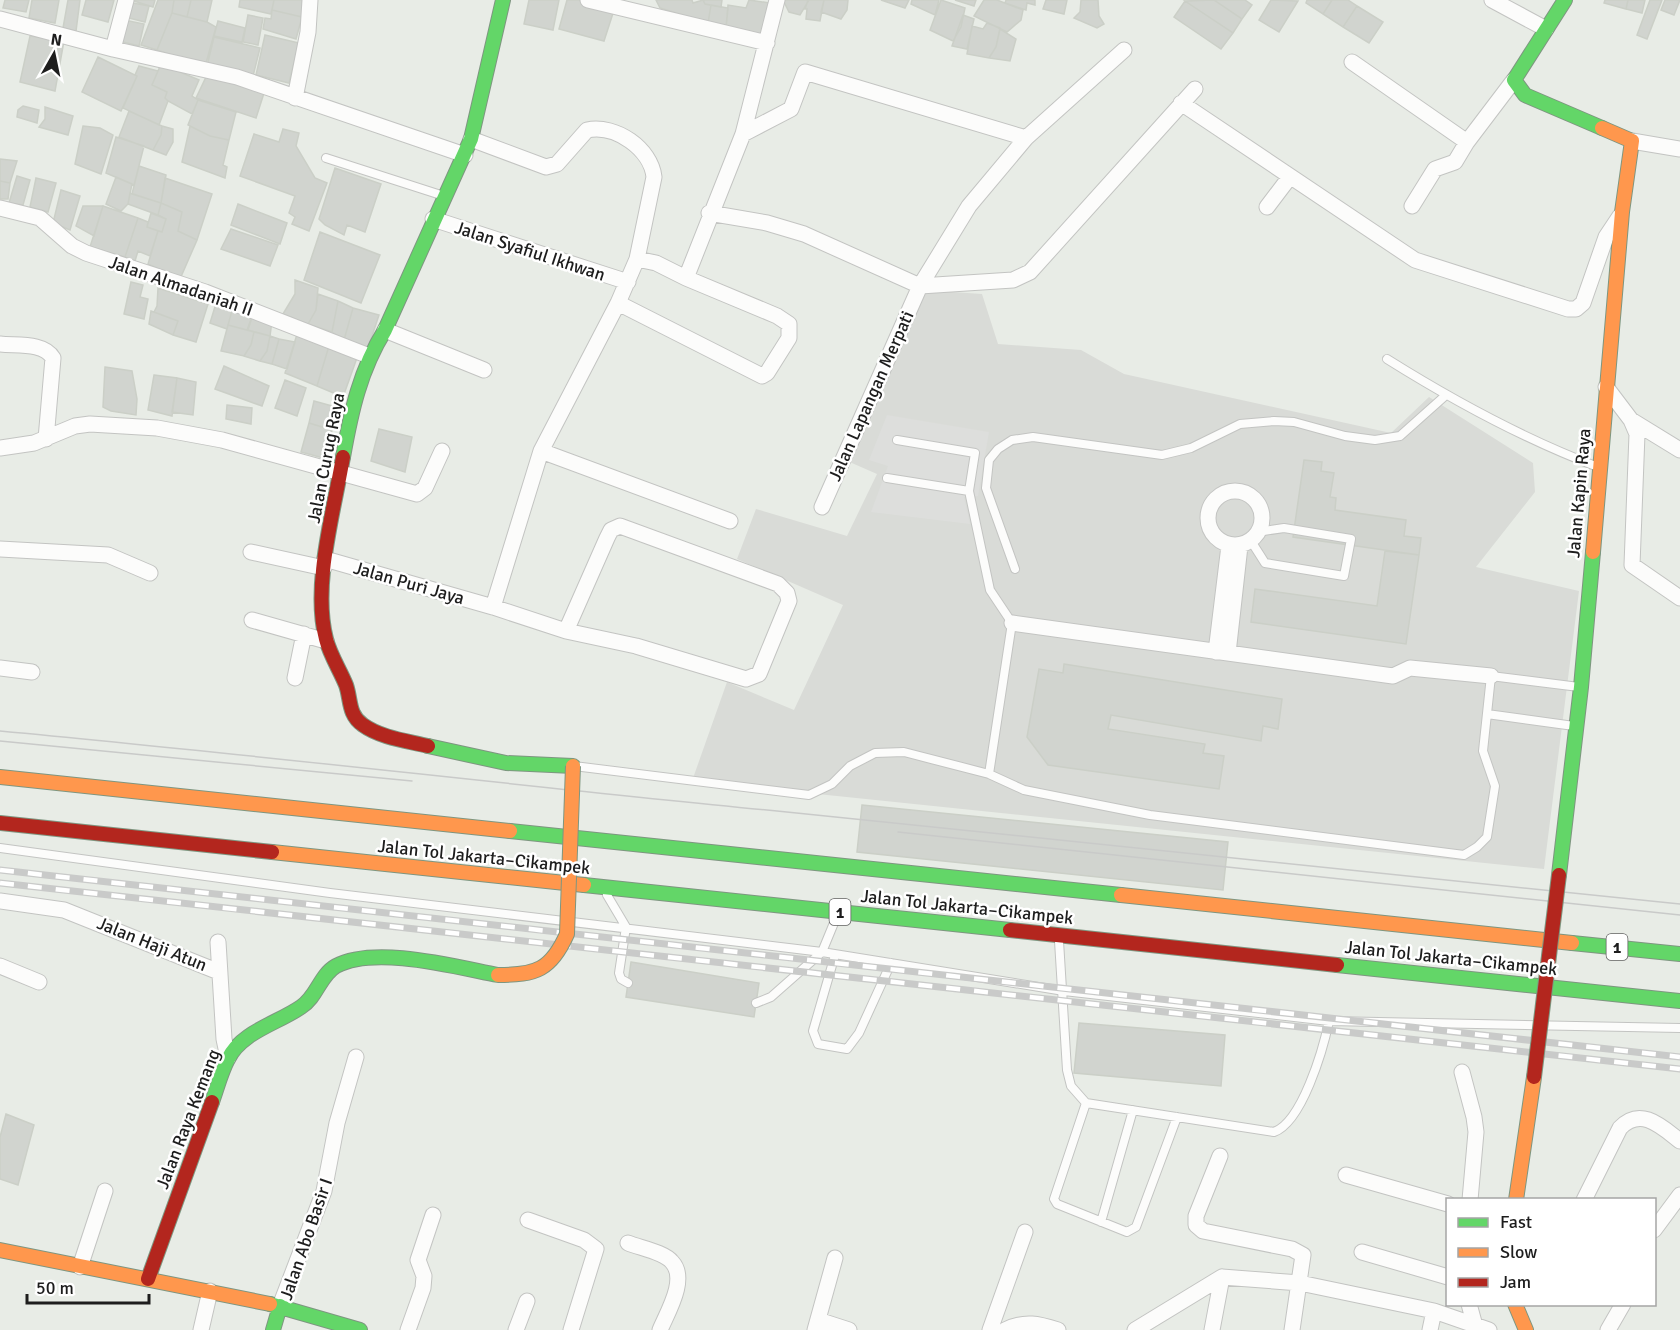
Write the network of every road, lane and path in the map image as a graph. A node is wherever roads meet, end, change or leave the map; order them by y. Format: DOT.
graph roads {
  1 [pos="126,0"];
  2 [pos="310,0"];
  3 [pos="502,0"];
  4 [pos="588,0"];
  5 [pos="777,0"];
  6 [pos="1492,0"];
  7 [pos="1565,0"];
  8 [pos="643,6"];
  9 [pos="0,19"];
  10 [pos="1546,29"];
  11 [pos="767,43"];
  12 [pos="113,49"];
  13 [pos="1124,50"];
  14 [pos="1352,62"];
  15 [pos="1514,81"];
  16 [pos="1195,89"];
  17 [pos="295,98"];
  18 [pos="1181,103"];
  19 [pos="743,134"];
  20 [pos="1026,138"];
  21 [pos="471,139"];
  22 [pos="1632,141"];
  23 [pos="1467,142"];
  24 [pos="1680,149"];
  25 [pos="465,155"];
  26 [pos="326,158"];
  27 [pos="1289,177"];
  28 [pos="445,196"];
  29 [pos="1412,206"];
  30 [pos="1267,207"];
  31 [pos="0,208"];
  32 [pos="1622,212"];
  33 [pos="709,213"];
  34 [pos="433,219"];
  35 [pos="637,259"];
  36 [pos="686,278"];
  37 [pos="628,282"];
  38 [pos="920,286"];
  39 [pos="618,303"];
  40 [pos="385,330"];
  41 [pos="0,344"];
  42 [pos="369,356"];
  43 [pos="1387,359"];
  44 [pos="484,370"];
  45 [pos="1606,387"];
  46 [pos="1446,395"];
  47 [pos="1630,420"];
  48 [pos="46,439"];
  49 [pos="897,440"];
  50 [pos="0,448"];
  51 [pos="1680,450"];
  52 [pos="442,451"];
  53 [pos="541,451"];
  54 [pos="1599,468"];
  55 [pos="341,472"];
  56 [pos="887,478"];
  57 [pos="969,491"];
  58 [pos="822,507"];
  59 [pos="730,521"];
  60 [pos="1244,541"];
  61 [pos="0,549"];
  62 [pos="251,552"];
  63 [pos="324,563"];
  64 [pos="1015,568"];
  65 [pos="150,573"];
  66 [pos="1680,598"];
  67 [pos="493,607"];
  68 [pos="252,620"];
  69 [pos="1012,623"];
  70 [pos="566,631"];
  71 [pos="304,634"];
  72 [pos="326,641"];
  73 [pos="1222,652"];
  74 [pos="0,668"];
  75 [pos="32,672"];
  76 [pos="1491,676"];
  77 [pos="295,678"];
  78 [pos="1581,687"];
  79 [pos="1487,714"];
  80 [pos="1576,726"];
  81 [pos="573,766"];
  82 [pos="989,774"];
  83 [pos="0,777"];
  84 [pos="0,823"];
  85 [pos="0,848"];
  86 [pos="603,888"];
  87 [pos="0,901"];
  88 [pos="839,912"];
  89 [pos="626,927"];
  90 [pos="1058,935"];
  91 [pos="219,942"];
  92 [pos="822,952"];
  93 [pos="1680,954"];
  94 [pos="836,955"];
  95 [pos="891,963"];
  96 [pos="0,966"];
  97 [pos="219,972"];
  98 [pos="39,982"];
  99 [pos="628,983"];
  100 [pos="1064,991"];
  101 [pos="1680,1001"];
  102 [pos="756,1003"];
  103 [pos="1329,1021"];
  104 [pos="1680,1028"];
  105 [pos="356,1057"];
  106 [pos="228,1058"];
  107 [pos="1462,1072"];
  108 [pos="1086,1103"];
  109 [pos="1133,1110"];
  110 [pos="1177,1117"];
  111 [pos="1680,1141"];
  112 [pos="1220,1156"];
  113 [pos="1346,1175"];
  114 [pos="105,1191"];
  115 [pos="1680,1196"];
  116 [pos="1470,1198"];
  117 [pos="1516,1198"];
  118 [pos="1585,1198"];
  119 [pos="1446,1203"];
  120 [pos="433,1215"];
  121 [pos="528,1220"];
  122 [pos="1101,1222"];
  123 [pos="1656,1227"];
  124 [pos="1025,1232"];
  125 [pos="628,1243"];
  126 [pos="0,1250"];
  127 [pos="1362,1252"];
  128 [pos="835,1258"];
  129 [pos="80,1268"];
  130 [pos="1446,1276"];
  131 [pos="1222,1277"];
  132 [pos="148,1279"];
  133 [pos="1300,1283"];
  134 [pos="210,1291"];
  135 [pos="527,1300"];
  136 [pos="280,1305"];
  137 [pos="1470,1306"];
  138 [pos="1515,1306"];
  139 [pos="1622,1306"];
  140 [pos="1434,1311"];
  141 [pos="816,1325"];
  142 [pos="1482,1328"];
  143 [pos="201,1330"];
  144 [pos="273,1330"];
  145 [pos="360,1330"];
  146 [pos="408,1330"];
  147 [pos="516,1330"];
  148 [pos="571,1330"];
  149 [pos="660,1330"];
  150 [pos="849,1330"];
  151 [pos="990,1330"];
  152 [pos="1005,1330"];
  153 [pos="1058,1330"];
  154 [pos="1135,1330"];
  155 [pos="1212,1330"];
  156 [pos="1292,1330"];
  157 [pos="1430,1330"];
  158 [pos="1526,1330"];
  159 [pos="1608,1330"];
  1 -- 12 [label="street"];
  2 -- 17 [label="street"];
  3 -- 21 [label="main road, Jalan Curug Raya"];
  4 -- 8 [label="street"];
  5 -- 11 [label="street"];
  6 -- 10 [label="street"];
  7 -- 10 [label="main road"];
  8 -- 11 [label="street"];
  9 -- 12 [label="street"];
  10 -- 15 [label="main road"];
  11 -- 19 [label="street"];
  12 -- 17 [label="street"];
  13 -- 20 [label="street, Jalan Lapangan Merpati"];
  14 -- 23 [label="street"];
  15 -- 22 [label="main road"];
  15 -- 23 [label="street"];
  16 -- 18 [label="street"];
  17 -- 25 [label="street"];
  18 -- 27 [label="street"];
  18 -- 38 [label="street"];
  19 -- 20 [label="street"];
  19 -- 33 [label="street"];
  20 -- 38 [label="street, Jalan Lapangan Merpati"];
  21 -- 25 [label="main road, Jalan Curug Raya"];
  21 -- 35 [label="street"];
  22 -- 24 [label="street"];
  22 -- 32 [label="main road, Jalan Kapin Raya"];
  23 -- 29 [label="street"];
  25 -- 28 [label="main road, Jalan Curug Raya"];
  26 -- 28 [label="lane"];
  27 -- 30 [label="street"];
  27 -- 32 [label="street"];
  28 -- 34 [label="main road, Jalan Curug Raya"];
  31 -- 42 [label="street, Jalan Almadaniah II"];
  32 -- 45 [label="main road, Jalan Kapin Raya"];
  33 -- 36 [label="street"];
  33 -- 38 [label="street"];
  34 -- 37 [label="street, Jalan Syafiul Ikhwan"];
  34 -- 40 [label="main road, Jalan Curug Raya"];
  35 -- 36 [label="street"];
  35 -- 37 [label="street"];
  36 -- 39 [label="street"];
  37 -- 39 [label="street"];
  38 -- 58 [label="street, Jalan Lapangan Merpati"];
  39 -- 53 [label="street"];
  40 -- 42 [label="main road, Jalan Curug Raya"];
  40 -- 44 [label="street"];
  41 -- 48 [label="street"];
  42 -- 55 [label="main road, Jalan Curug Raya"];
  43 -- 46 [label="lane"];
  45 -- 47 [label="street"];
  45 -- 54 [label="main road, Jalan Kapin Raya"];
  46 -- 54 [label="lane"];
  46 -- 64 [label="lane"];
  47 -- 51 [label="street"];
  47 -- 66 [label="street"];
  48 -- 50 [label="street"];
  48 -- 55 [label="street"];
  49 -- 57 [label="lane"];
  52 -- 55 [label="street"];
  53 -- 59 [label="street"];
  53 -- 67 [label="street"];
  54 -- 78 [label="main road, Jalan Kapin Raya"];
  55 -- 63 [label="main road, Jalan Curug Raya"];
  56 -- 57 [label="lane"];
  57 -- 69 [label="lane"];
  60 -- 60 [label="lane"];
  60 -- 73 [label="street"];
  61 -- 65 [label="street"];
  62 -- 63 [label="street, Jalan Puri Jaya"];
  63 -- 67 [label="street, Jalan Puri Jaya"];
  63 -- 72 [label="main road, Jalan Curug Raya"];
  67 -- 70 [label="street, Jalan Puri Jaya"];
  68 -- 71 [label="street"];
  69 -- 73 [label="street"];
  69 -- 82 [label="lane"];
  70 -- 70 [label="street, Jalan Puri Jaya"];
  71 -- 72 [label="street"];
  71 -- 77 [label="street"];
  72 -- 81 [label="main road, Jalan Curug Raya"];
  73 -- 76 [label="street"];
  74 -- 75 [label="street"];
  76 -- 78 [label="lane"];
  76 -- 79 [label="lane"];
  78 -- 80 [label="main road, Jalan Kapin Raya"];
  79 -- 80 [label="lane"];
  79 -- 82 [label="lane"];
  80 -- 117 [label="main road, Jalan Kapin Raya, bridge"];
  81 -- 82 [label="lane"];
  81 -- 106 [label="main road, Jalan Raya Kemang, bridge"];
  83 -- 93 [label="main road, Jalan Tol Jakarta–Cikampek / 1"];
  84 -- 86 [label="main road, Jalan Tol Jakarta–Cikampek / 1"];
  85 -- 89 [label="lane"];
  86 -- 88 [label="main road, Jalan Tol Jakarta–Cikampek / 1"];
  86 -- 89 [label="lane"];
  87 -- 97 [label="street, Jalan Haji Atun"];
  88 -- 90 [label="main road, Jalan Tol Jakarta–Cikampek / 1"];
  88 -- 92 [label="lane"];
  89 -- 92 [label="lane"];
  89 -- 99 [label="lane"];
  90 -- 100 [label="lane"];
  90 -- 101 [label="main road, Jalan Tol Jakarta–Cikampek / 1"];
  91 -- 97 [label="street"];
  92 -- 94 [label="lane"];
  92 -- 102 [label="lane"];
  94 -- 95 [label="lane"];
  94 -- 95 [label="lane"];
  95 -- 100 [label="lane"];
  96 -- 98 [label="street"];
  97 -- 106 [label="street, Jalan Haji Atun"];
  100 -- 103 [label="lane"];
  100 -- 108 [label="lane"];
  103 -- 104 [label="lane"];
  103 -- 110 [label="lane"];
  105 -- 136 [label="street, Jalan Abo Basir I"];
  106 -- 132 [label="main road, Jalan Raya Kemang"];
  107 -- 116 [label="street"];
  108 -- 109 [label="lane"];
  108 -- 122 [label="lane"];
  109 -- 110 [label="lane"];
  109 -- 122 [label="lane"];
  110 -- 122 [label="lane"];
  111 -- 118 [label="street"];
  112 -- 133 [label="street"];
  113 -- 119 [label="street"];
  114 -- 129 [label="street"];
  115 -- 123 [label="street"];
  120 -- 146 [label="street"];
  121 -- 148 [label="street"];
  124 -- 151 [label="street"];
  125 -- 149 [label="street"];
  126 -- 129 [label="main road"];
  127 -- 130 [label="street"];
  128 -- 141 [label="street"];
  129 -- 132 [label="main road"];
  131 -- 133 [label="street"];
  131 -- 154 [label="street"];
  131 -- 155 [label="street"];
  132 -- 134 [label="main road"];
  133 -- 140 [label="street"];
  133 -- 156 [label="street"];
  134 -- 136 [label="main road"];
  134 -- 143 [label="street"];
  135 -- 147 [label="street"];
  136 -- 144 [label="main road"];
  136 -- 145 [label="main road, Jalan Abo Basir I"];
  137 -- 142 [label="street"];
  138 -- 158 [label="main road"];
  139 -- 159 [label="street"];
  140 -- 142 [label="street"];
  140 -- 157 [label="street"];
  141 -- 150 [label="street"];
  152 -- 153 [label="street"];
}
